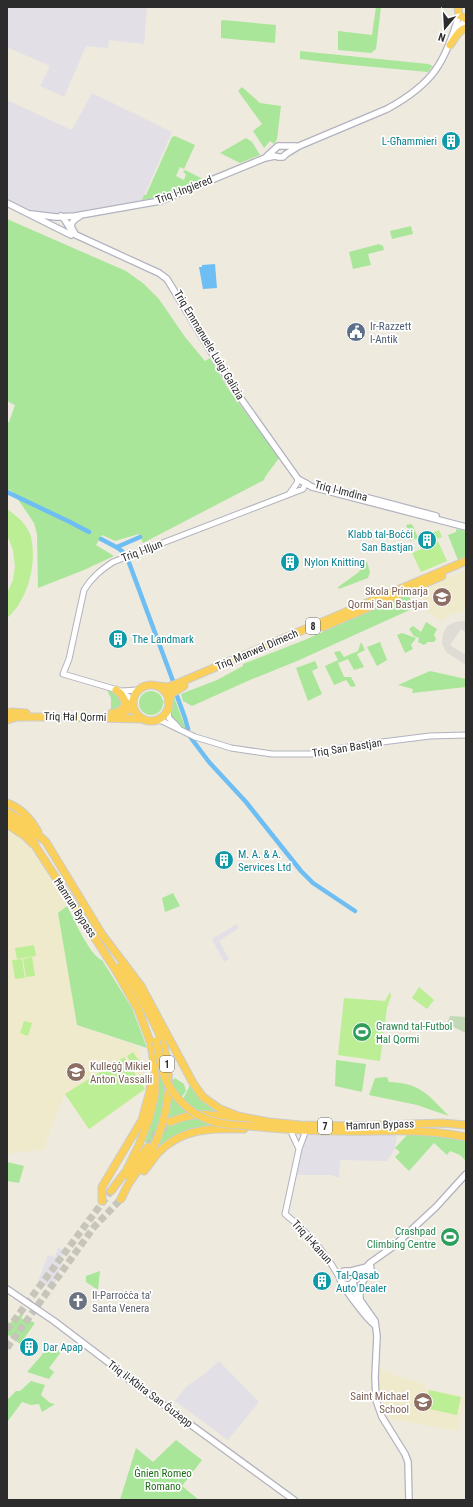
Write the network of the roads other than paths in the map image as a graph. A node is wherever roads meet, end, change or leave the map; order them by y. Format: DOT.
graph roads {
  1 [pos="458,7"];
  2 [pos="459,15"];
  3 [pos="466,19"];
  4 [pos="466,28"];
  5 [pos="453,36"];
  6 [pos="450,45"];
  7 [pos="299,146"];
  8 [pos="284,147"];
  9 [pos="275,153"];
  10 [pos="286,154"];
  11 [pos="7,203"];
  12 [pos="31,214"];
  13 [pos="84,214"];
  14 [pos="62,222"];
  15 [pos="97,245"];
  16 [pos="298,479"];
  17 [pos="306,483"];
  18 [pos="290,494"];
  19 [pos="466,524"];
  20 [pos="466,527"];
  21 [pos="466,561"];
  22 [pos="466,565"];
  23 [pos="158,686"];
  24 [pos="118,690"];
  25 [pos="138,690"];
  26 [pos="133,702"];
  27 [pos="168,706"];
  28 [pos="115,713"];
  29 [pos="7,714"];
  30 [pos="143,719"];
  31 [pos="7,720"];
  32 [pos="155,720"];
  33 [pos="184,731"];
  34 [pos="466,735"];
  35 [pos="7,803"];
  36 [pos="7,812"];
  37 [pos="7,818"];
  38 [pos="7,824"];
  39 [pos="41,837"];
  40 [pos="36,847"];
  41 [pos="101,933"];
  42 [pos="114,969"];
  43 [pos="153,1058"];
  44 [pos="222,1105"];
  45 [pos="466,1121"];
  46 [pos="170,1122"];
  47 [pos="269,1122"];
  48 [pos="289,1124"];
  49 [pos="442,1125"];
  50 [pos="466,1125"];
  51 [pos="380,1128"];
  52 [pos="276,1129"];
  53 [pos="466,1129"];
  54 [pos="306,1130"];
  55 [pos="292,1134"];
  56 [pos="466,1137"];
  57 [pos="148,1147"];
  58 [pos="299,1149"];
  59 [pos="466,1174"];
  60 [pos="102,1201"];
  61 [pos="334,1267"];
  62 [pos="370,1267"];
  63 [pos="344,1271"];
  64 [pos="351,1271"];
  65 [pos="342,1281"];
  66 [pos="354,1281"];
  67 [pos="7,1288"];
  68 [pos="361,1300"];
  69 [pos="375,1325"];
  70 [pos="294,1500"];
  71 [pos="409,1500"];
  1 -- 2 [label="highway"];
  2 -- 3 [label="highway"];
  2 -- 5 [label="main road"];
  3 -- 5 [label="main road"];
  4 -- 6 [label="highway"];
  5 -- 6 [label="main road"];
  6 -- 7 [label="main road"];
  7 -- 8 [label="main road"];
  7 -- 10 [label="main road"];
  8 -- 9 [label="main road"];
  8 -- 10 [label="main road"];
  9 -- 10 [label="main road"];
  9 -- 13 [label="main road, Triq l-Ingiered"];
  11 -- 12 [label="main road, Triq Emmanuele Luigi Galizia"];
  12 -- 14 [label="main road, Triq Emmanuele Luigi Galizia"];
  12 -- 14 [label="main road, Triq Emmanuele Luigi Galizia"];
  13 -- 14 [label="main road, Triq l-Ingiered"];
  13 -- 15 [label="main road"];
  14 -- 15 [label="main road, Triq Emmanuele Luigi Galizia"];
  15 -- 16 [label="main road, Triq Emmanuele Luigi Galizia"];
  16 -- 17 [label="main road, Triq Emmanuele Luigi Galizia"];
  16 -- 18 [label="street"];
  17 -- 18 [label="street, Triq l-Iljun"];
  17 -- 19 [label="main road, Triq l-Imdina"];
  17 -- 20 [label="main road, Triq l-Imdina"];
  18 -- 24 [label="street, Triq l-Iljun"];
  21 -- 23 [label="highway, Triq Manwel Dimech / 8"];
  22 -- 27 [label="highway, Triq Manwel Dimech / 8"];
  23 -- 25 [label="highway, 8"];
  23 -- 27 [label="highway"];
  24 -- 25 [label="street"];
  24 -- 26 [label="street"];
  24 -- 28 [label="highway"];
  25 -- 26 [label="highway"];
  26 -- 28 [label="highway, Triq Ħal Qormi"];
  26 -- 30 [label="highway"];
  27 -- 32 [label="highway, 8"];
  27 -- 33 [label="street, Triq San Bastjan"];
  28 -- 29 [label="highway, Triq Ħal Qormi"];
  30 -- 31 [label="highway, Triq Ħal Qormi"];
  30 -- 32 [label="highway"];
  32 -- 33 [label="street, Triq San Bastjan"];
  33 -- 34 [label="street, Triq San Bastjan"];
  35 -- 39 [label="highway, Ħamrun Bypass"];
  36 -- 39 [label="highway, Ħamrun Bypass / 1"];
  37 -- 40 [label="highway, Ħamrun Bypass / 1"];
  38 -- 40 [label="highway, Ħamrun Bypass"];
  39 -- 41 [label="highway, Ħamrun Bypass / 1"];
  40 -- 42 [label="highway, Ħamrun Bypass / 1"];
  41 -- 47 [label="highway"];
  41 -- 52 [label="highway, 1"];
  42 -- 43 [label="highway, 1"];
  42 -- 52 [label="highway, bridge"];
  43 -- 57 [label="highway, 1"];
  43 -- 60 [label="highway"];
  44 -- 48 [label="highway"];
  45 -- 51 [label="highway"];
  46 -- 47 [label="highway"];
  47 -- 48 [label="highway, Ħamrun Bypass / 7"];
  48 -- 51 [label="highway, Ħamrun Bypass / 7"];
  49 -- 50 [label="highway, Ħamrun Bypass / 7"];
  49 -- 51 [label="highway, Ħamrun Bypass / 7"];
  49 -- 53 [label="highway, Ħamrun Bypass / 7"];
  51 -- 54 [label="highway, Ħamrun Bypass / 7"];
  51 -- 56 [label="highway"];
  52 -- 54 [label="highway, Ħamrun Bypass / 7"];
  54 -- 58 [label="street, Triq il-Kanun"];
  55 -- 58 [label="street"];
  58 -- 61 [label="street, Triq il-Kanun"];
  59 -- 62 [label="main road"];
  61 -- 63 [label="street, Triq il-Kanun"];
  61 -- 65 [label="street, Triq il-Kanun"];
  62 -- 64 [label="main road"];
  62 -- 66 [label="main road"];
  62 -- 68 [label="main road"];
  63 -- 64 [label="main road"];
  63 -- 65 [label="main road"];
  64 -- 66 [label="main road"];
  65 -- 66 [label="main road"];
  65 -- 69 [label="main road, Triq il-Kanun"];
  66 -- 68 [label="main road"];
  67 -- 70 [label="main road, Triq il-Kbira San Ġużepp"];
  68 -- 69 [label="main road"];
  69 -- 71 [label="main road"];
}
